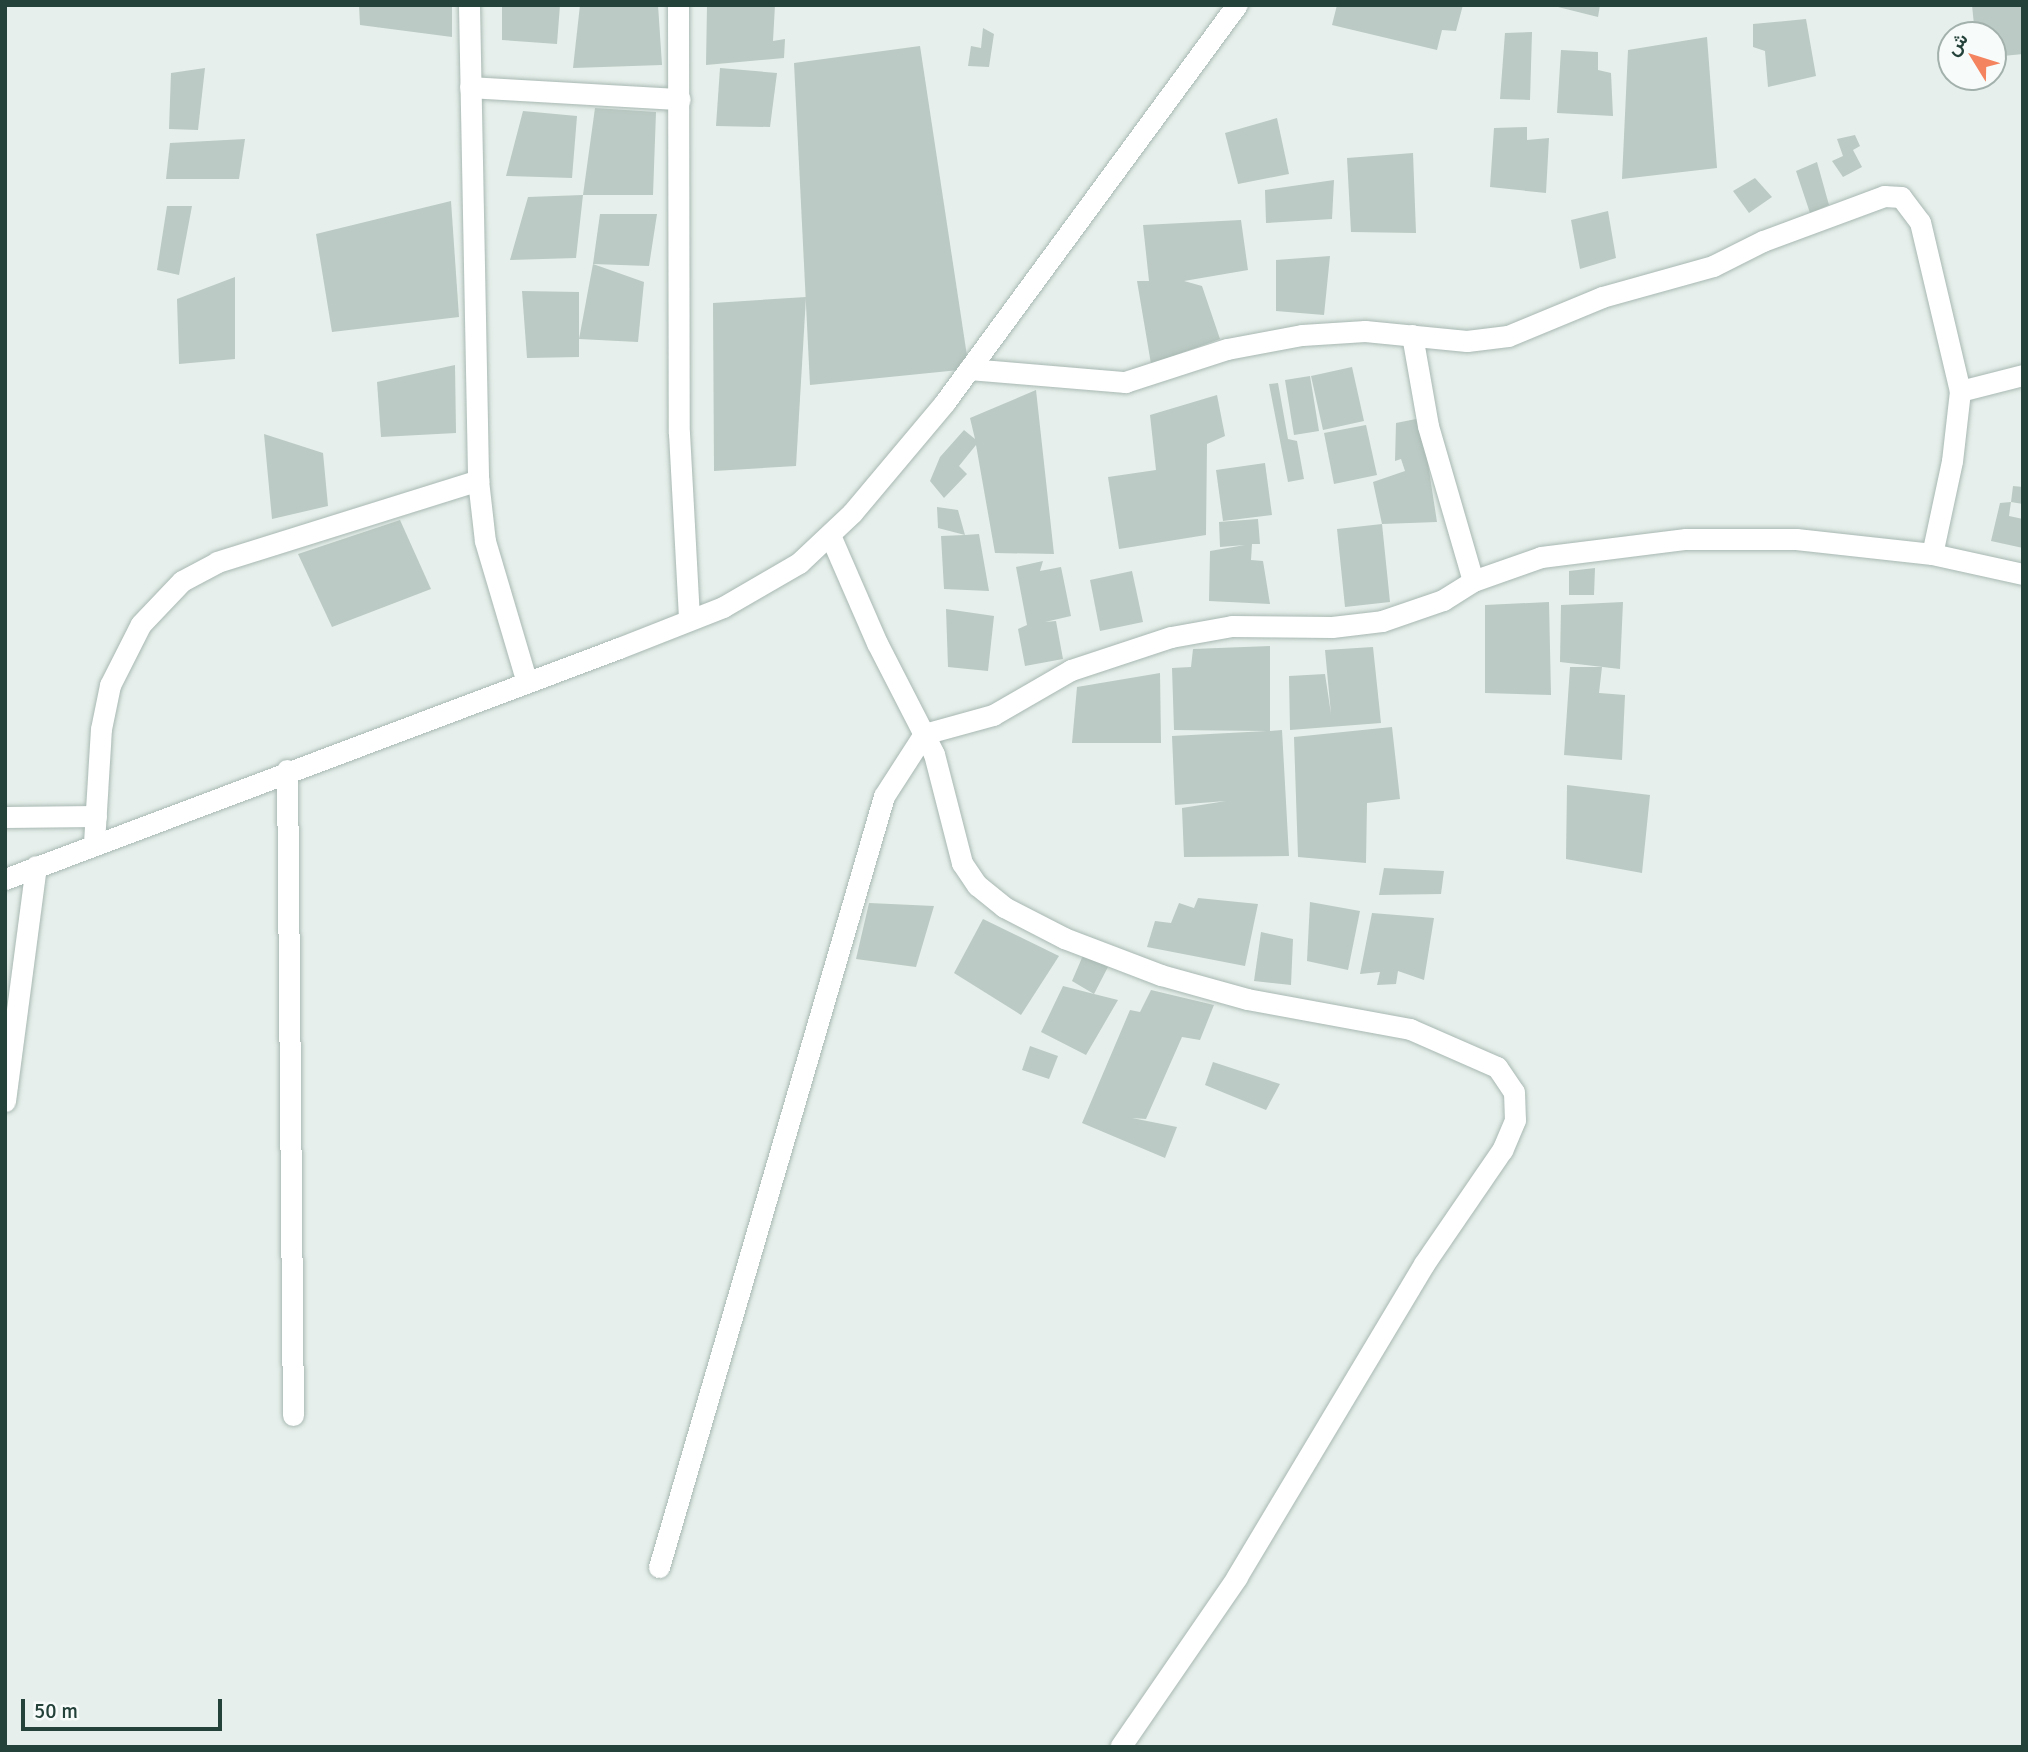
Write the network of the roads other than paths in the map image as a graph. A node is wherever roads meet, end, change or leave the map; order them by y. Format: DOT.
graph roads {
  1 [pos="469,5"];
  2 [pos="678,5"];
  3 [pos="1237,5"];
  4 [pos="470,87"];
  5 [pos="680,99"];
  6 [pos="1412,335"];
  7 [pos="969,369"];
  8 [pos="2023,375"];
  9 [pos="1960,391"];
  10 [pos="478,480"];
  11 [pos="830,535"];
  12 [pos="1932,554"];
  13 [pos="2023,574"];
  14 [pos="1473,581"];
  15 [pos="689,620"];
  16 [pos="526,680"];
  17 [pos="924,734"];
  18 [pos="287,770"];
  19 [pos="96,816"];
  20 [pos="5,817"];
  21 [pos="94,843"];
  22 [pos="36,866"];
  23 [pos="5,879"];
  24 [pos="5,1101"];
  25 [pos="293,1415"];
  26 [pos="659,1567"];
  27 [pos="1120,1747"];
  1 -- 4 [label="street"];
  2 -- 5 [label="street"];
  3 -- 7 [label="street"];
  4 -- 5 [label="street"];
  4 -- 10 [label="street"];
  5 -- 15 [label="street"];
  6 -- 7 [label="street"];
  6 -- 9 [label="street"];
  6 -- 14 [label="street"];
  7 -- 11 [label="street"];
  8 -- 9 [label="street"];
  9 -- 12 [label="street"];
  10 -- 16 [label="street"];
  10 -- 19 [label="street"];
  11 -- 15 [label="street"];
  11 -- 17 [label="street"];
  12 -- 13 [label="street"];
  12 -- 14 [label="street"];
  14 -- 17 [label="street"];
  15 -- 16 [label="street"];
  16 -- 18 [label="street"];
  17 -- 26 [label="street"];
  17 -- 27 [label="street"];
  18 -- 21 [label="street"];
  18 -- 25 [label="street"];
  19 -- 20 [label="street"];
  19 -- 21 [label="street"];
  21 -- 22 [label="street"];
  22 -- 23 [label="street"];
  22 -- 24 [label="street"];
}
